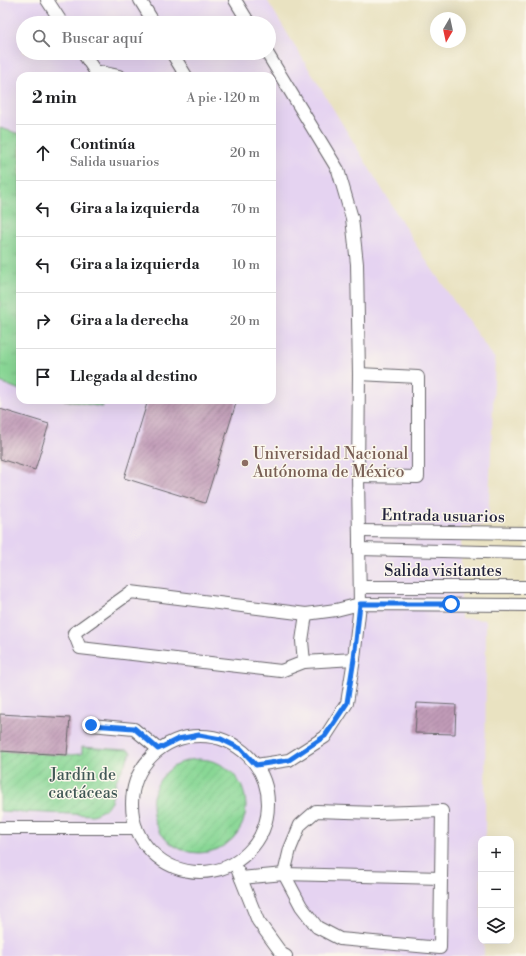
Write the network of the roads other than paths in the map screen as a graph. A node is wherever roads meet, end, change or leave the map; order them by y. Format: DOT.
graph roads {
  1 [pos="47,0"];
  2 [pos="140,0"];
  3 [pos="235,0"];
  4 [pos="57,16"];
  5 [pos="150,16"];
  6 [pos="245,16"];
  7 [pos="87,60"];
  8 [pos="176,60"];
  9 [pos="271,60"];
  10 [pos="95,72"];
  11 [pos="184,72"];
  12 [pos="359,374"];
  13 [pos="358,476"];
  14 [pos="359,531"];
  15 [pos="526,533"];
  16 [pos="359,549"];
  17 [pos="526,552"];
  18 [pos="360,587"];
  19 [pos="526,587"];
  20 [pos="360,604"];
  21 [pos="526,605"];
  22 [pos="306,614"];
  23 [pos="354,659"];
  24 [pos="304,662"];
  25 [pos="91,725"];
  26 [pos="158,749"];
  27 [pos="256,765"];
  28 [pos="0,828"];
  29 [pos="136,828"];
  30 [pos="235,863"];
  31 [pos="284,874"];
  32 [pos="241,878"];
  33 [pos="442,878"];
  34 [pos="286,956"];
  1 -- 4 [label="lane"];
  2 -- 5 [label="lane"];
  3 -- 6 [label="lane"];
  7 -- 10 [label="lane"];
  8 -- 11 [label="lane"];
  9 -- 12 [label="lane"];
  12 -- 13 [label="lane"];
  12 -- 13 [label="lane"];
  13 -- 14 [label="lane"];
  14 -- 15 [label="lane, Entrada usuarios"];
  14 -- 16 [label="lane"];
  16 -- 17 [label="lane"];
  16 -- 18 [label="lane"];
  18 -- 19 [label="lane, Salida visitantes"];
  18 -- 20 [label="lane"];
  20 -- 21 [label="lane"];
  20 -- 22 [label="lane"];
  20 -- 23 [label="lane"];
  22 -- 24 [label="lane"];
  22 -- 24 [label="lane"];
  23 -- 24 [label="lane"];
  23 -- 27 [label="lane"];
  25 -- 26 [label="lane"];
  26 -- 27 [label="lane"];
  26 -- 29 [label="lane"];
  27 -- 30 [label="lane"];
  28 -- 29 [label="lane"];
  29 -- 30 [label="lane"];
  30 -- 32 [label="lane"];
  31 -- 32 [label="lane"];
  31 -- 33 [label="lane"];
  31 -- 33 [label="lane"];
  31 -- 33 [label="lane"];
  32 -- 34 [label="lane"];
}
